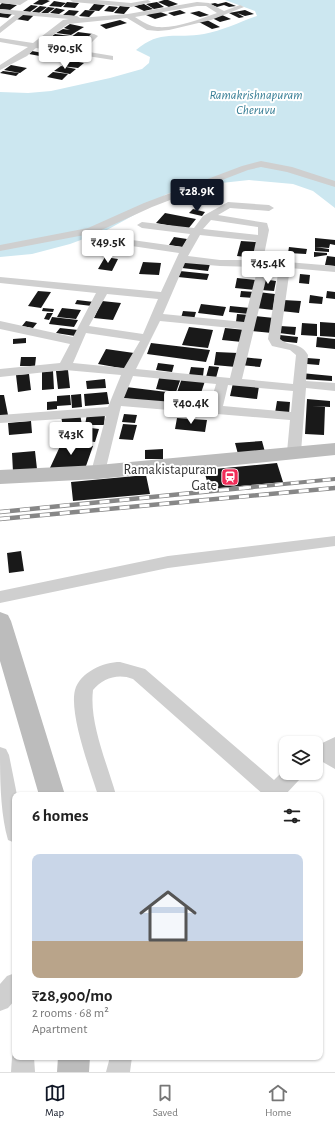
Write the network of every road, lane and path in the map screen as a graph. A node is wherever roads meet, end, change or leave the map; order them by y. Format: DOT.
graph roads {
  1 [pos="25,0"];
  2 [pos="73,0"];
  3 [pos="79,0"];
  4 [pos="157,0"];
  5 [pos="0,1"];
  6 [pos="131,5"];
  7 [pos="240,8"];
  8 [pos="0,11"];
  9 [pos="21,13"];
  10 [pos="142,13"];
  11 [pos="224,14"];
  12 [pos="128,16"];
  13 [pos="86,19"];
  14 [pos="0,31"];
  15 [pos="94,36"];
  16 [pos="0,40"];
  17 [pos="35,46"];
  18 [pos="77,53"];
  19 [pos="110,58"];
  20 [pos="0,68"];
  21 [pos="335,184"];
  22 [pos="269,208"];
  23 [pos="209,217"];
  24 [pos="142,225"];
  25 [pos="196,232"];
  26 [pos="262,238"];
  27 [pos="125,242"];
  28 [pos="0,248"];
  29 [pos="184,255"];
  30 [pos="260,263"];
  31 [pos="286,264"];
  32 [pos="335,269"];
  33 [pos="0,280"];
  34 [pos="103,290"];
  35 [pos="166,296"];
  36 [pos="157,317"];
  37 [pos="0,325"];
  38 [pos="248,326"];
  39 [pos="82,329"];
  40 [pos="147,338"];
  41 [pos="77,342"];
  42 [pos="65,366"];
  43 [pos="129,371"];
  44 [pos="0,373"];
  45 [pos="229,382"];
  46 [pos="298,386"];
  47 [pos="335,387"];
  48 [pos="115,406"];
  49 [pos="215,410"];
  50 [pos="298,417"];
  51 [pos="0,419"];
  52 [pos="335,449"];
  53 [pos="294,452"];
  54 [pos="98,472"];
  55 [pos="0,477"];
  56 [pos="335,541"];
  57 [pos="0,597"];
  58 [pos="0,621"];
  59 [pos="0,755"];
  60 [pos="287,780"];
  61 [pos="51,792"];
  62 [pos="106,792"];
  63 [pos="272,792"];
  64 [pos="276,792"];
  65 [pos="12,818"];
  66 [pos="12,987"];
  67 [pos="0,1000"];
  68 [pos="23,1060"];
  69 [pos="74,1060"];
  70 [pos="120,1060"];
  71 [pos="23,1072"];
  72 [pos="73,1072"];
  73 [pos="118,1072"];
  1 -- 5 [label="street"];
  2 -- 3 [label="street"];
  3 -- 6 [label="street"];
  4 -- 6 [label="street"];
  6 -- 10 [label="street"];
  7 -- 11 [label="street"];
  8 -- 9 [label="street"];
  9 -- 13 [label="street"];
  9 -- 14 [label="street"];
  10 -- 11 [label="street"];
  10 -- 12 [label="street"];
  11 -- 12 [label="street"];
  12 -- 13 [label="street"];
  13 -- 17 [label="street"];
  15 -- 18 [label="street"];
  16 -- 17 [label="street"];
  17 -- 18 [label="street"];
  17 -- 20 [label="street"];
  18 -- 19 [label="street"];
  21 -- 28 [label="street"];
  22 -- 23 [label="street"];
  23 -- 25 [label="street"];
  23 -- 26 [label="street"];
  24 -- 25 [label="street"];
  25 -- 26 [label="street"];
  25 -- 29 [label="street"];
  26 -- 30 [label="street"];
  27 -- 29 [label="street"];
  29 -- 30 [label="street"];
  29 -- 35 [label="street"];
  30 -- 31 [label="street"];
  30 -- 38 [label="street"];
  31 -- 32 [label="street"];
  31 -- 46 [label="street"];
  33 -- 34 [label="street"];
  34 -- 35 [label="street"];
  34 -- 39 [label="street"];
  35 -- 36 [label="street"];
  36 -- 38 [label="street"];
  36 -- 40 [label="street"];
  37 -- 41 [label="street"];
  38 -- 45 [label="street"];
  39 -- 40 [label="street"];
  39 -- 41 [label="street"];
  40 -- 43 [label="street"];
  41 -- 42 [label="street"];
  42 -- 43 [label="street"];
  42 -- 44 [label="street"];
  43 -- 45 [label="street"];
  43 -- 48 [label="street"];
  45 -- 46 [label="street"];
  45 -- 49 [label="street"];
  46 -- 47 [label="street"];
  46 -- 50 [label="street"];
  48 -- 49 [label="street"];
  48 -- 51 [label="street"];
  48 -- 54 [label="street"];
  49 -- 50 [label="street"];
  50 -- 53 [label="street"];
  52 -- 53 [label="street"];
  53 -- 54 [label="street"];
  54 -- 55 [label="street"];
  56 -- 57 [label="street"];
  58 -- 61 [label="street"];
  59 -- 65 [label="street"];
  60 -- 64 [label="street"];
  62 -- 63 [label="street"];
  66 -- 67 [label="street"];
  68 -- 71 [label="street"];
  69 -- 72 [label="street"];
  70 -- 73 [label="street"];
}
